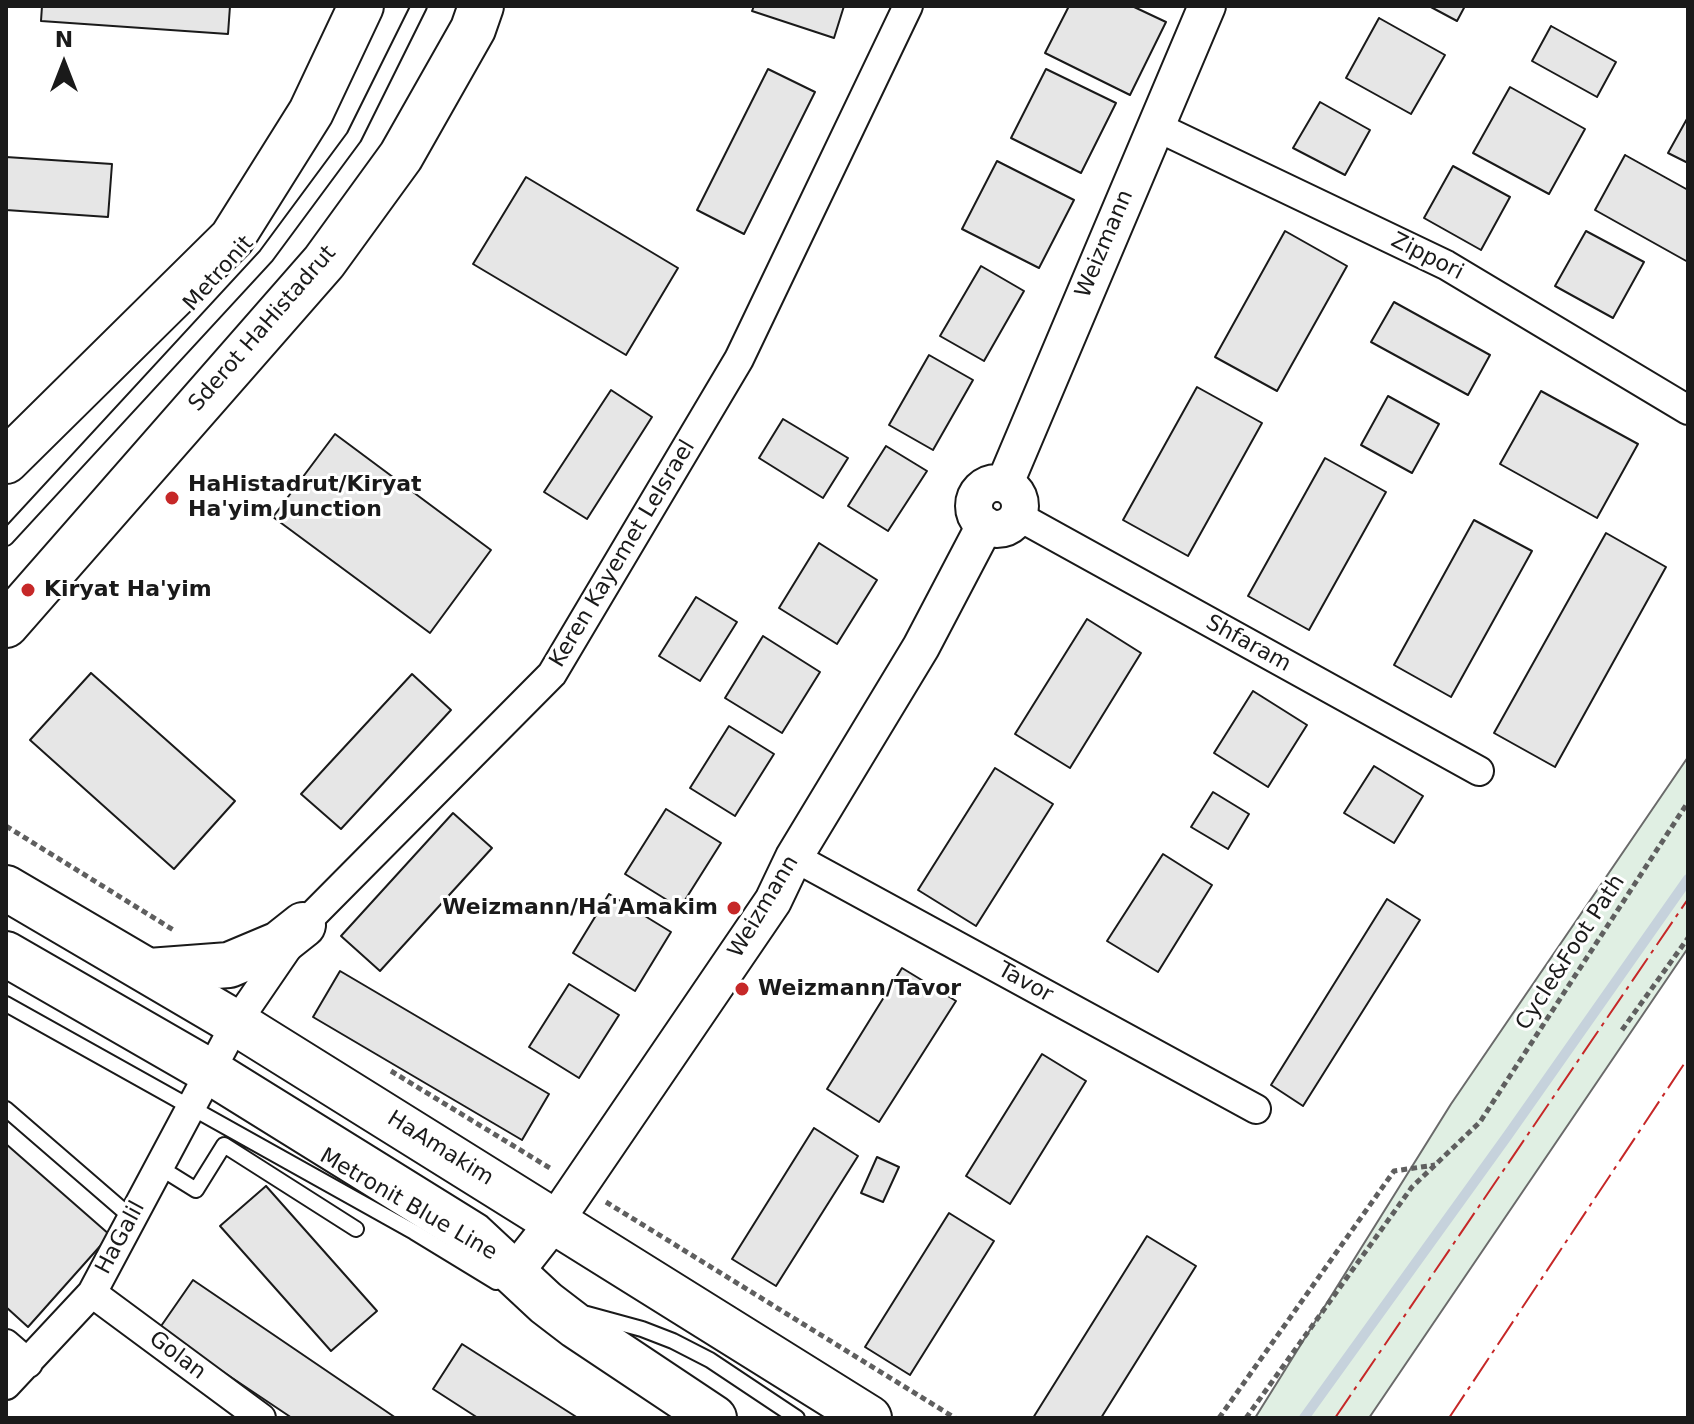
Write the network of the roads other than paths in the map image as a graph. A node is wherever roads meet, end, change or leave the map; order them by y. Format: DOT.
graph roads {
  1 [pos="361,6"];
  2 [pos="419,6"];
  3 [pos="481,6"];
  4 [pos="908,6"];
  5 [pos="1207,6"];
  6 [pos="1155,126"];
  7 [pos="1688,410"];
  8 [pos="6,461"];
  9 [pos="1002,521"];
  10 [pos="6,538"];
  11 [pos="6,625"];
  12 [pos="1479,771"];
  13 [pos="794,857"];
  14 [pos="6,888"];
  15 [pos="303,925"];
  16 [pos="6,954"];
  17 [pos="149,971"];
  18 [pos="6,1004"];
  19 [pos="236,1023"];
  20 [pos="199,1088"];
  21 [pos="6,1109"];
  22 [pos="1256,1109"];
  23 [pos="159,1167"];
  24 [pos="132,1218"];
  25 [pos="555,1221"];
  26 [pos="356,1229"];
  27 [pos="515,1272"];
  28 [pos="92,1293"];
  29 [pos="546,1303"];
  30 [pos="6,1344"];
  31 [pos="28,1363"];
  32 [pos="6,1385"];
  33 [pos="261,1418"];
  34 [pos="714,1418"];
  35 [pos="797,1418"];
  36 [pos="869,1418"];
  1 -- 8 [label="main road"];
  2 -- 10 [label="lane, Metronit"];
  3 -- 11 [label="main road, Sderot HaHistadrut"];
  4 -- 15 [label="street, Keren Kayemet LeIsrael"];
  5 -- 6 [label="street, Weizmann"];
  6 -- 7 [label="street, Zippori"];
  6 -- 9 [label="street, Weizmann"];
  9 -- 12 [label="street, Shfaram"];
  9 -- 13 [label="street, Weizmann"];
  13 -- 22 [label="street, Tavor"];
  13 -- 25 [label="street, Weizmann"];
  14 -- 17 [label="main road, HaAmakim"];
  15 -- 17 [label="main road"];
  15 -- 19 [label="street, Keren Kayemet LeIsrael"];
  16 -- 20 [label="main road"];
  17 -- 19 [label="main road, HaAmakim"];
  18 -- 20 [label="lane, Metronit Blue Line"];
  19 -- 20 [label="street, Keren Kayemet LeIsrael"];
  19 -- 25 [label="main road, HaAmakim"];
  20 -- 23 [label="street, HaGalil"];
  20 -- 27 [label="main road"];
  20 -- 29 [label="lane, Metronit Blue Line"];
  21 -- 24 [label="lane"];
  23 -- 24 [label="street, HaGalil"];
  23 -- 26 [label="lane"];
  24 -- 28 [label="street, HaGalil"];
  25 -- 27 [label="street, Weizmann"];
  25 -- 36 [label="main road, HaAmakim"];
  27 -- 29 [label="main road"];
  28 -- 31 [label="street, HaGalil"];
  28 -- 33 [label="street, Golan"];
  29 -- 34 [label="main road"];
  29 -- 35 [label="lane, Metronit Blue Line"];
  30 -- 31 [label="street"];
  31 -- 32 [label="street, HaGalil"];
}
